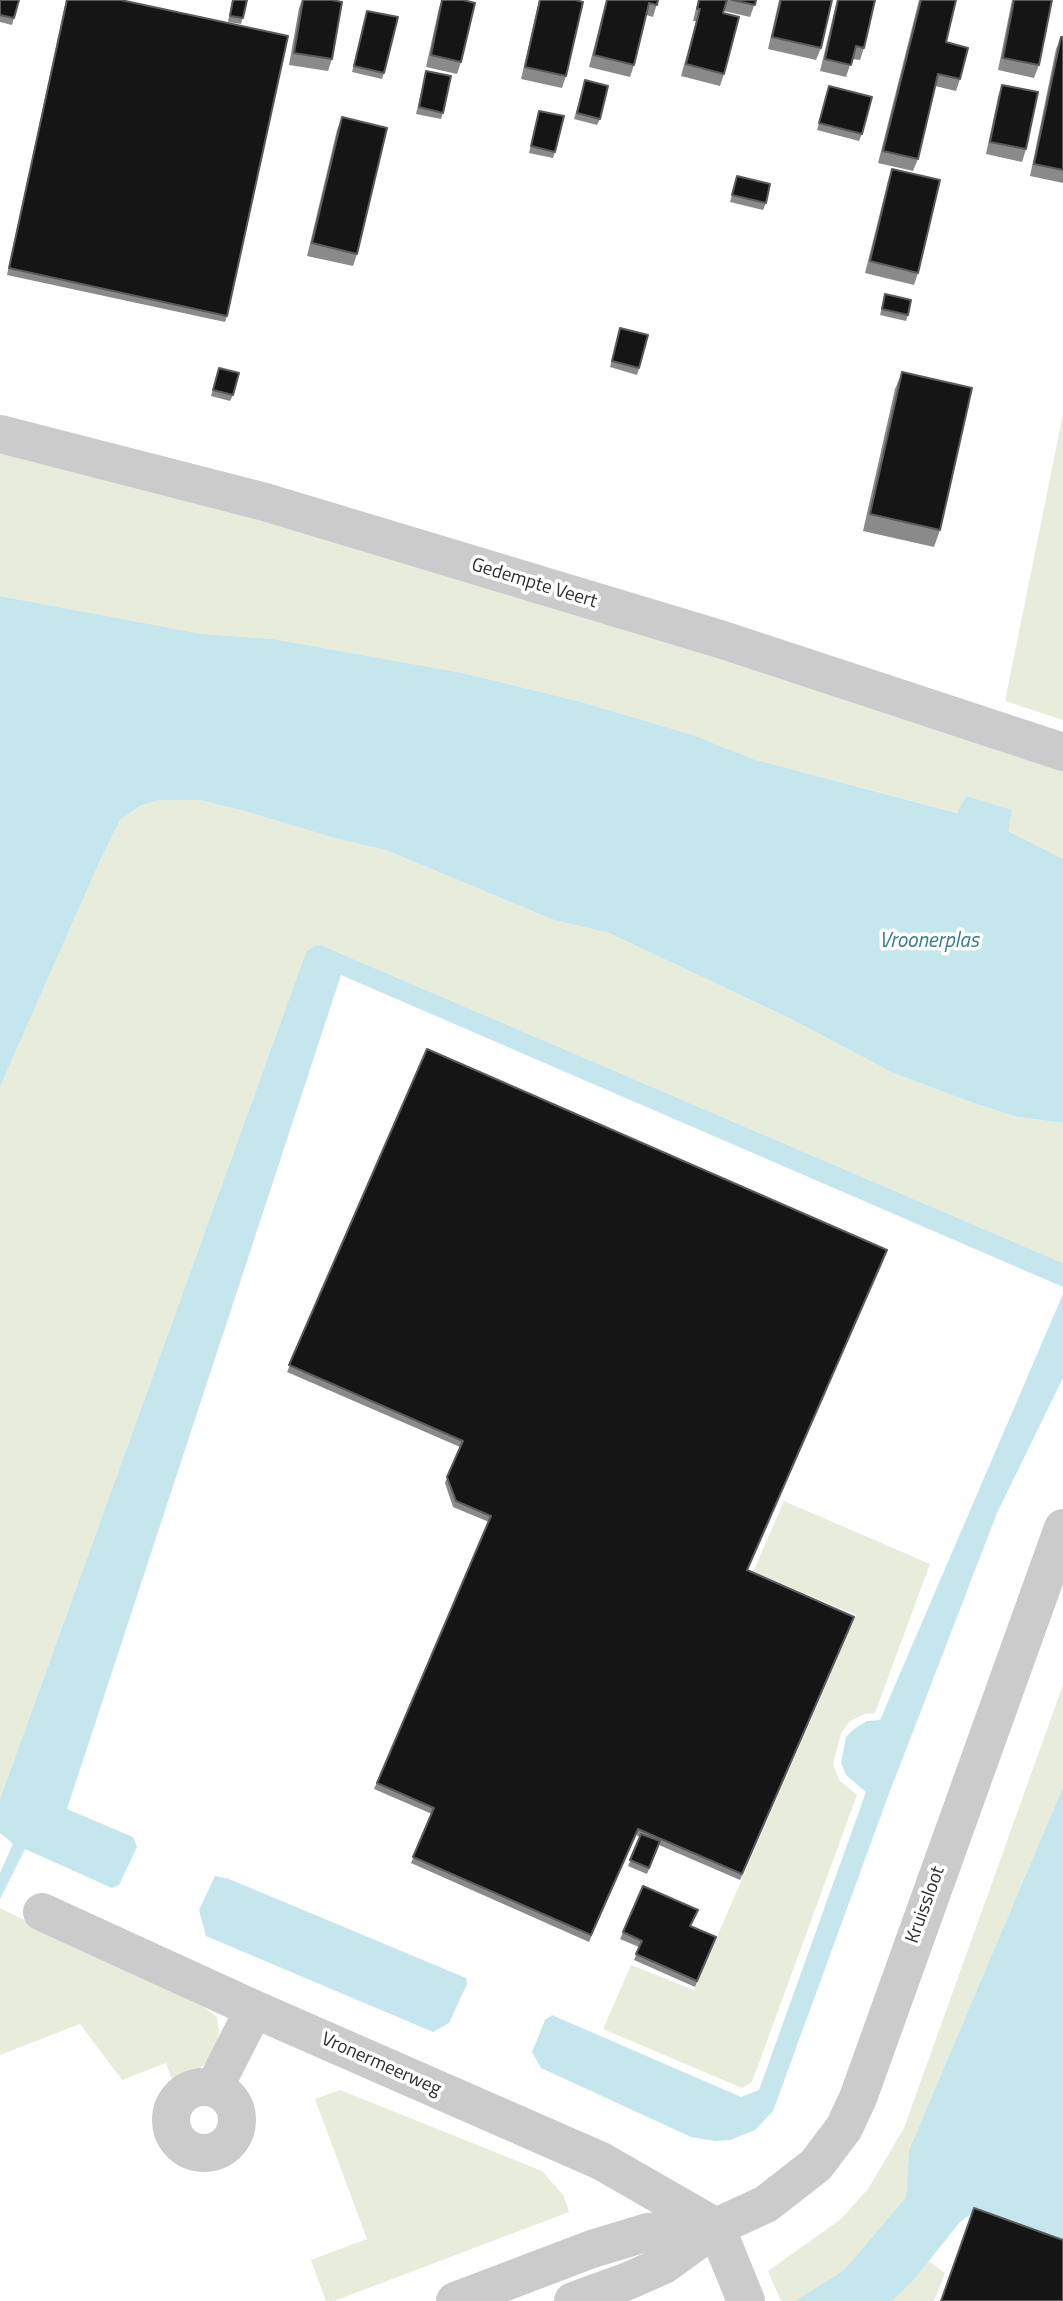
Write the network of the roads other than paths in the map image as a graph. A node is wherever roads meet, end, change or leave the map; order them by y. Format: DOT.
graph roads {
  1 [pos="0,434"];
  2 [pos="1063,752"];
  3 [pos="1063,1528"];
  4 [pos="42,1912"];
  5 [pos="254,2009"];
  6 [pos="214,2088"];
  7 [pos="716,2227"];
  8 [pos="745,2297"];
  9 [pos="455,2301"];
  10 [pos="573,2301"];
  1 -- 2 [label="street, Gedempte Veert"];
  3 -- 7 [label="street, Kruissloot"];
  4 -- 5 [label="street, Vronermeerweg"];
  5 -- 6 [label="street"];
  5 -- 7 [label="street, Vronermeerweg"];
  7 -- 8 [label="street"];
  7 -- 9 [label="street, Kruissloot"];
  7 -- 10 [label="street, Kruissloot"];
}
